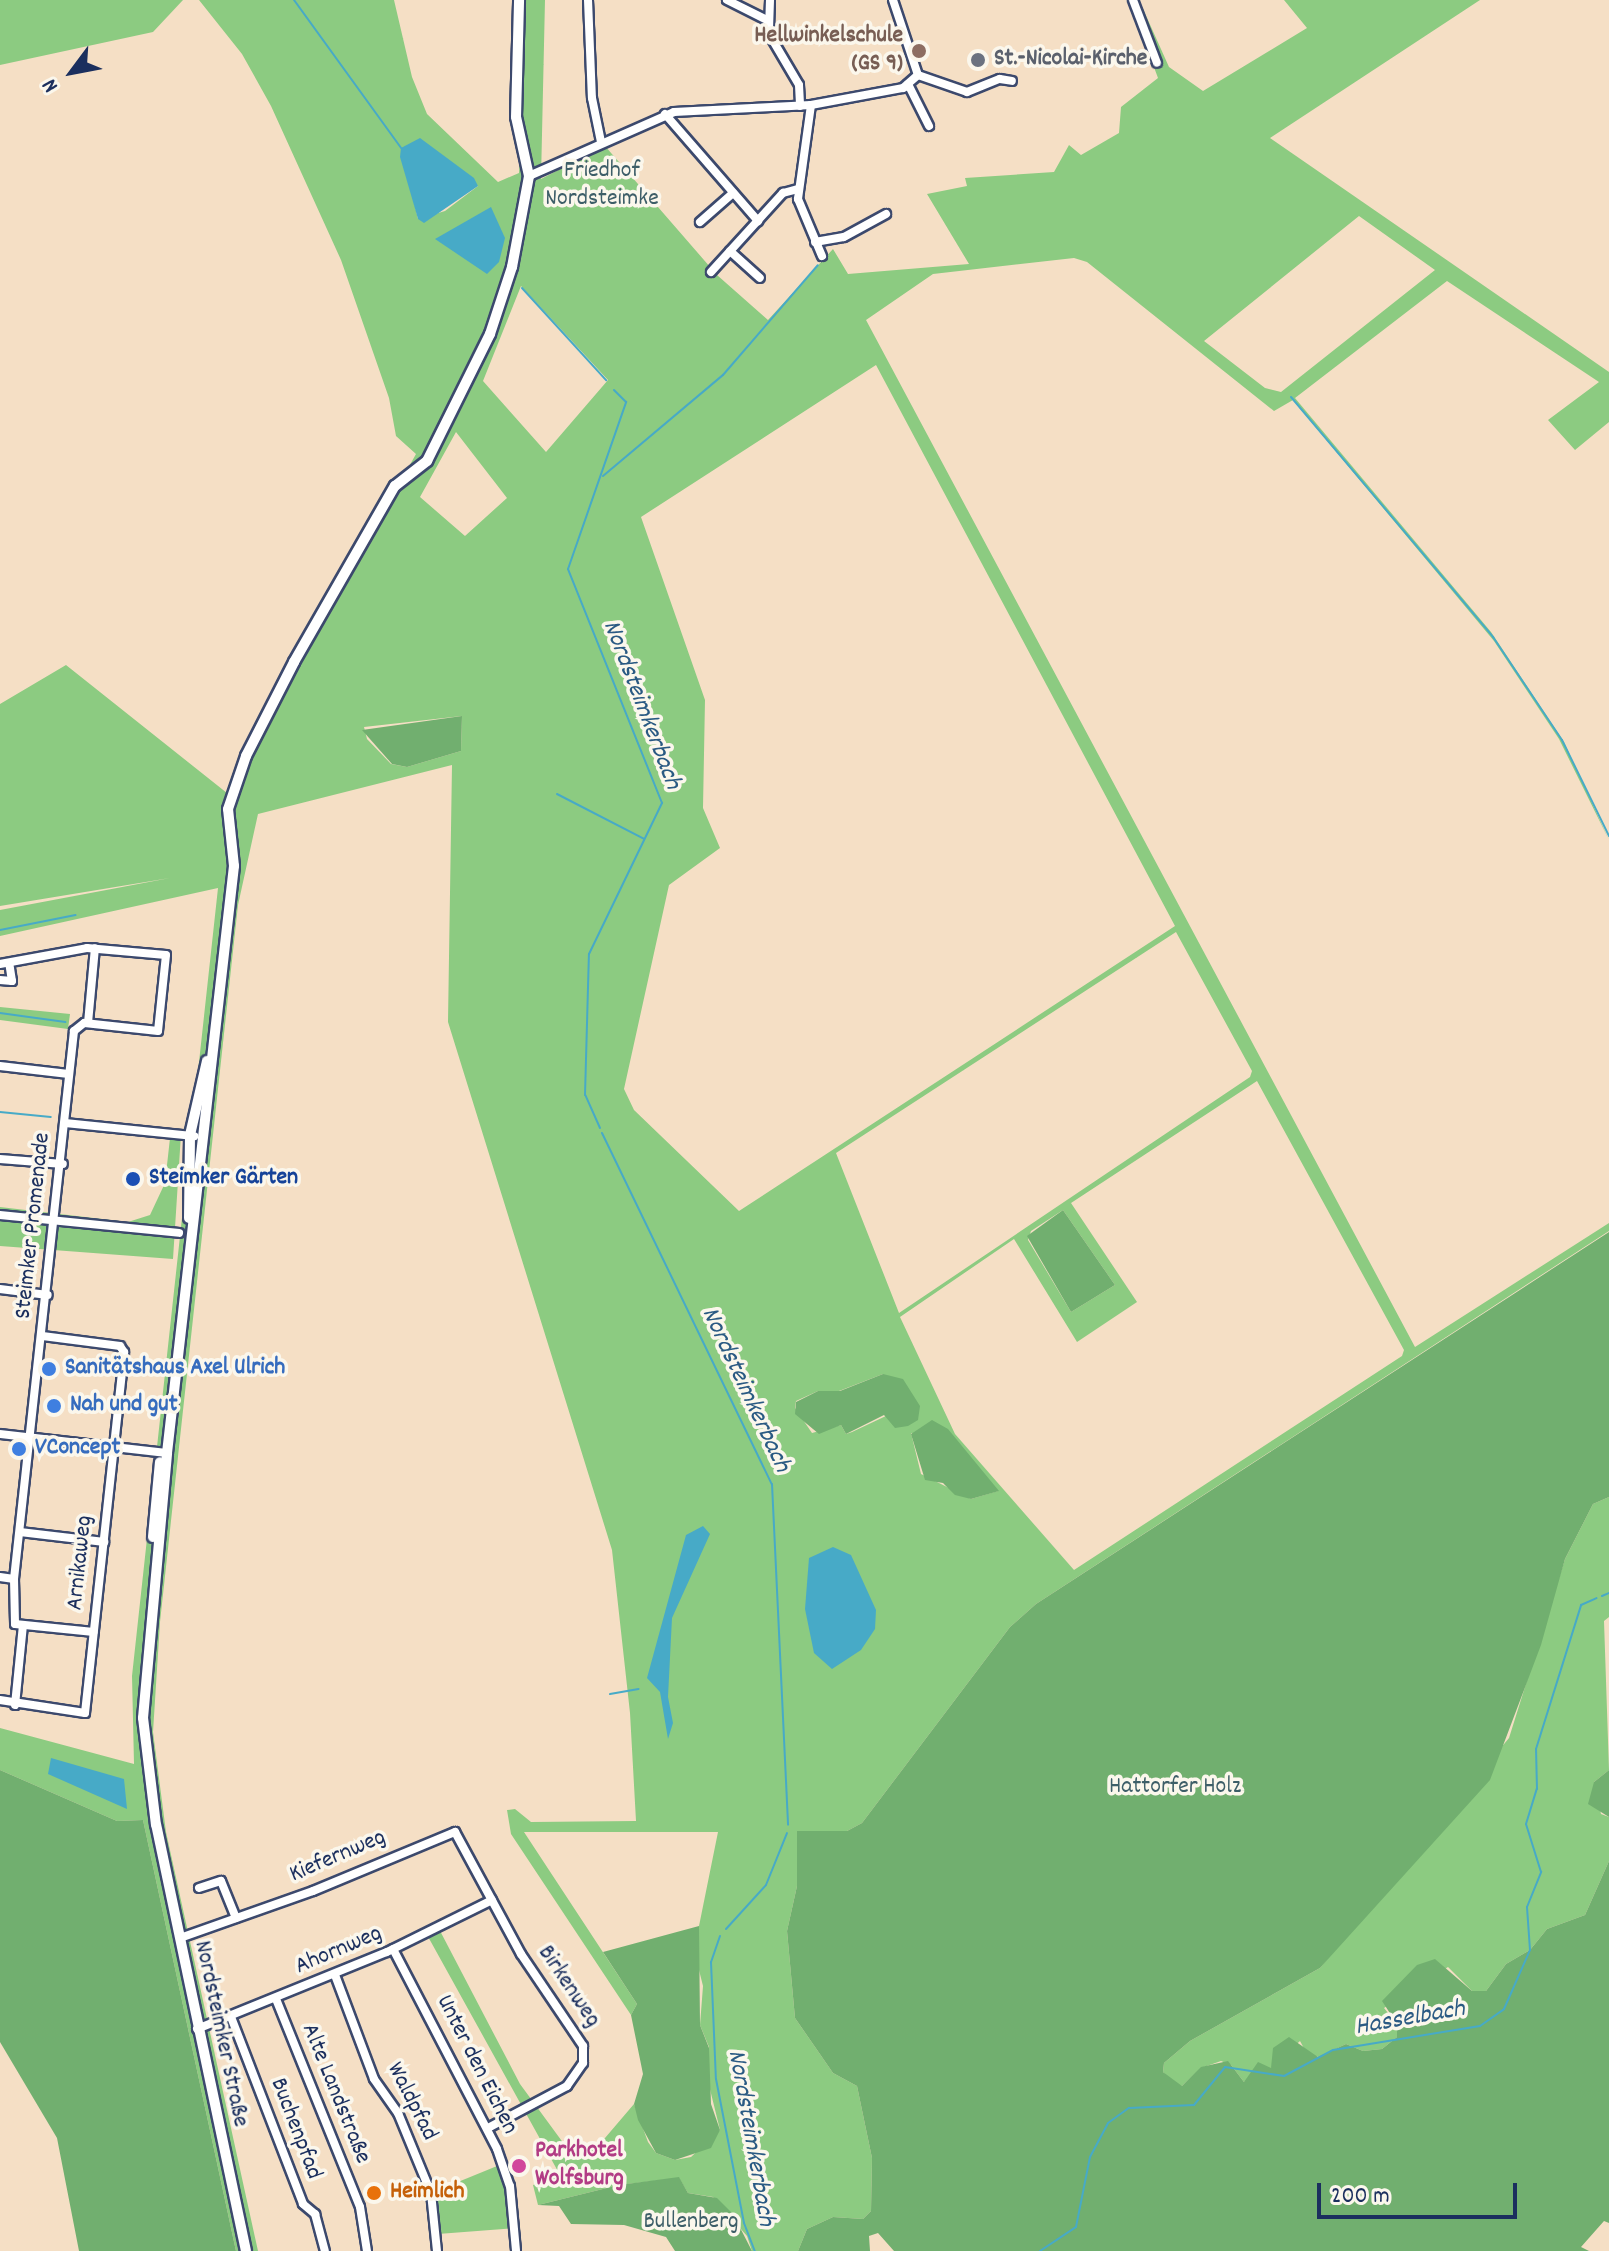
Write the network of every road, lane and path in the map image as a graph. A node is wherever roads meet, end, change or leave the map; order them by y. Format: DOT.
graph roads {
  1 [pos="519,0"];
  2 [pos="588,0"];
  3 [pos="727,0"];
  4 [pos="770,0"];
  5 [pos="893,0"];
  6 [pos="1133,0"];
  7 [pos="767,20"];
  8 [pos="1157,63"];
  9 [pos="918,75"];
  10 [pos="1012,81"];
  11 [pos="908,84"];
  12 [pos="811,105"];
  13 [pos="800,106"];
  14 [pos="665,114"];
  15 [pos="929,126"];
  16 [pos="601,142"];
  17 [pos="529,176"];
  18 [pos="798,189"];
  19 [pos="733,193"];
  20 [pos="886,214"];
  21 [pos="758,221"];
  22 [pos="700,222"];
  23 [pos="815,242"];
  24 [pos="730,251"];
  25 [pos="822,256"];
  26 [pos="711,272"];
  27 [pos="760,278"];
  28 [pos="95,948"];
  29 [pos="4,964"];
  30 [pos="0,980"];
  31 [pos="88,1023"];
  32 [pos="214,1036"];
  33 [pos="0,1066"];
  34 [pos="69,1074"];
  35 [pos="65,1123"];
  36 [pos="190,1135"];
  37 [pos="203,1137"];
  38 [pos="0,1159"];
  39 [pos="63,1164"];
  40 [pos="0,1215"];
  41 [pos="57,1220"];
  42 [pos="179,1233"];
  43 [pos="190,1252"];
  44 [pos="0,1289"];
  45 [pos="48,1295"];
  46 [pos="43,1336"];
  47 [pos="0,1434"];
  48 [pos="31,1438"];
  49 [pos="113,1446"];
  50 [pos="164,1453"];
  51 [pos="20,1532"];
  52 [pos="104,1542"];
  53 [pos="0,1577"];
  54 [pos="14,1579"];
  55 [pos="23,1625"];
  56 [pos="94,1632"];
  57 [pos="0,1700"];
  58 [pos="15,1705"];
  59 [pos="455,1832"];
  60 [pos="199,1888"];
  61 [pos="492,1900"];
  62 [pos="236,1918"];
  63 [pos="180,1938"];
  64 [pos="393,1949"];
  65 [pos="335,1975"];
  66 [pos="276,1999"];
  67 [pos="231,2017"];
  68 [pos="197,2029"];
  69 [pos="488,2128"];
  70 [pos="246,2251"];
  71 [pos="325,2251"];
  72 [pos="367,2251"];
  73 [pos="437,2251"];
  74 [pos="516,2251"];
  1 -- 17 [label="street"];
  2 -- 16 [label="street"];
  3 -- 7 [label="street"];
  4 -- 7 [label="street"];
  5 -- 9 [label="street"];
  6 -- 8 [label="street"];
  7 -- 13 [label="street"];
  9 -- 10 [label="street"];
  9 -- 11 [label="street"];
  11 -- 12 [label="street"];
  11 -- 15 [label="street"];
  12 -- 13 [label="street"];
  12 -- 18 [label="street"];
  13 -- 14 [label="street"];
  14 -- 16 [label="street"];
  14 -- 19 [label="street"];
  16 -- 17 [label="street"];
  17 -- 32 [label="street"];
  18 -- 21 [label="street"];
  18 -- 23 [label="street"];
  19 -- 21 [label="street"];
  19 -- 22 [label="street"];
  20 -- 23 [label="street"];
  21 -- 24 [label="street"];
  23 -- 25 [label="street"];
  24 -- 26 [label="street"];
  24 -- 27 [label="street"];
  28 -- 29 [label="street"];
  28 -- 31 [label="street"];
  28 -- 31 [label="street"];
  29 -- 30 [label="street"];
  31 -- 34 [label="street, Steimker Promenade"];
  32 -- 36 [label="street"];
  32 -- 37 [label="street"];
  33 -- 34 [label="street"];
  34 -- 35 [label="street, Steimker Promenade"];
  35 -- 36 [label="street"];
  35 -- 39 [label="street, Steimker Promenade"];
  36 -- 37 [label="street"];
  36 -- 43 [label="street"];
  37 -- 43 [label="street"];
  38 -- 39 [label="street"];
  39 -- 41 [label="street, Steimker Promenade"];
  40 -- 41 [label="street"];
  41 -- 42 [label="street"];
  41 -- 45 [label="street, Steimker Promenade"];
  43 -- 50 [label="street, Nordsteimker Straße"];
  44 -- 45 [label="street"];
  45 -- 46 [label="street, Steimker Promenade"];
  46 -- 48 [label="street, Steimker Promenade"];
  46 -- 49 [label="street, Arnikaweg"];
  47 -- 48 [label="street"];
  48 -- 49 [label="street"];
  48 -- 51 [label="street, Steimker Promenade"];
  49 -- 50 [label="street"];
  49 -- 52 [label="street, Arnikaweg"];
  50 -- 63 [label="street, Nordsteimker Straße"];
  51 -- 52 [label="street"];
  51 -- 54 [label="street, Steimker Promenade"];
  52 -- 56 [label="street, Arnikaweg"];
  53 -- 54 [label="street"];
  54 -- 55 [label="street, Steimker Promenade"];
  55 -- 56 [label="street"];
  55 -- 58 [label="street"];
  56 -- 58 [label="street, Arnikaweg"];
  57 -- 58 [label="street"];
  59 -- 61 [label="street, Birkenweg"];
  59 -- 62 [label="street, Kiefernweg"];
  60 -- 62 [label="street"];
  61 -- 64 [label="street, Ahornweg"];
  61 -- 69 [label="street, Birkenweg"];
  62 -- 63 [label="street, Kiefernweg"];
  63 -- 68 [label="street, Nordsteimker Straße"];
  64 -- 65 [label="street, Ahornweg"];
  64 -- 69 [label="street, Unter den Eichen"];
  65 -- 66 [label="street, Ahornweg"];
  65 -- 73 [label="street, Waldpfad"];
  66 -- 67 [label="street, Ahornweg"];
  66 -- 72 [label="street, Alte Landstraße"];
  67 -- 68 [label="street, Ahornweg"];
  67 -- 71 [label="street, Buchenpfad"];
  68 -- 70 [label="street, Nordsteimker Straße"];
  69 -- 74 [label="street, Unter den Eichen"];
}
